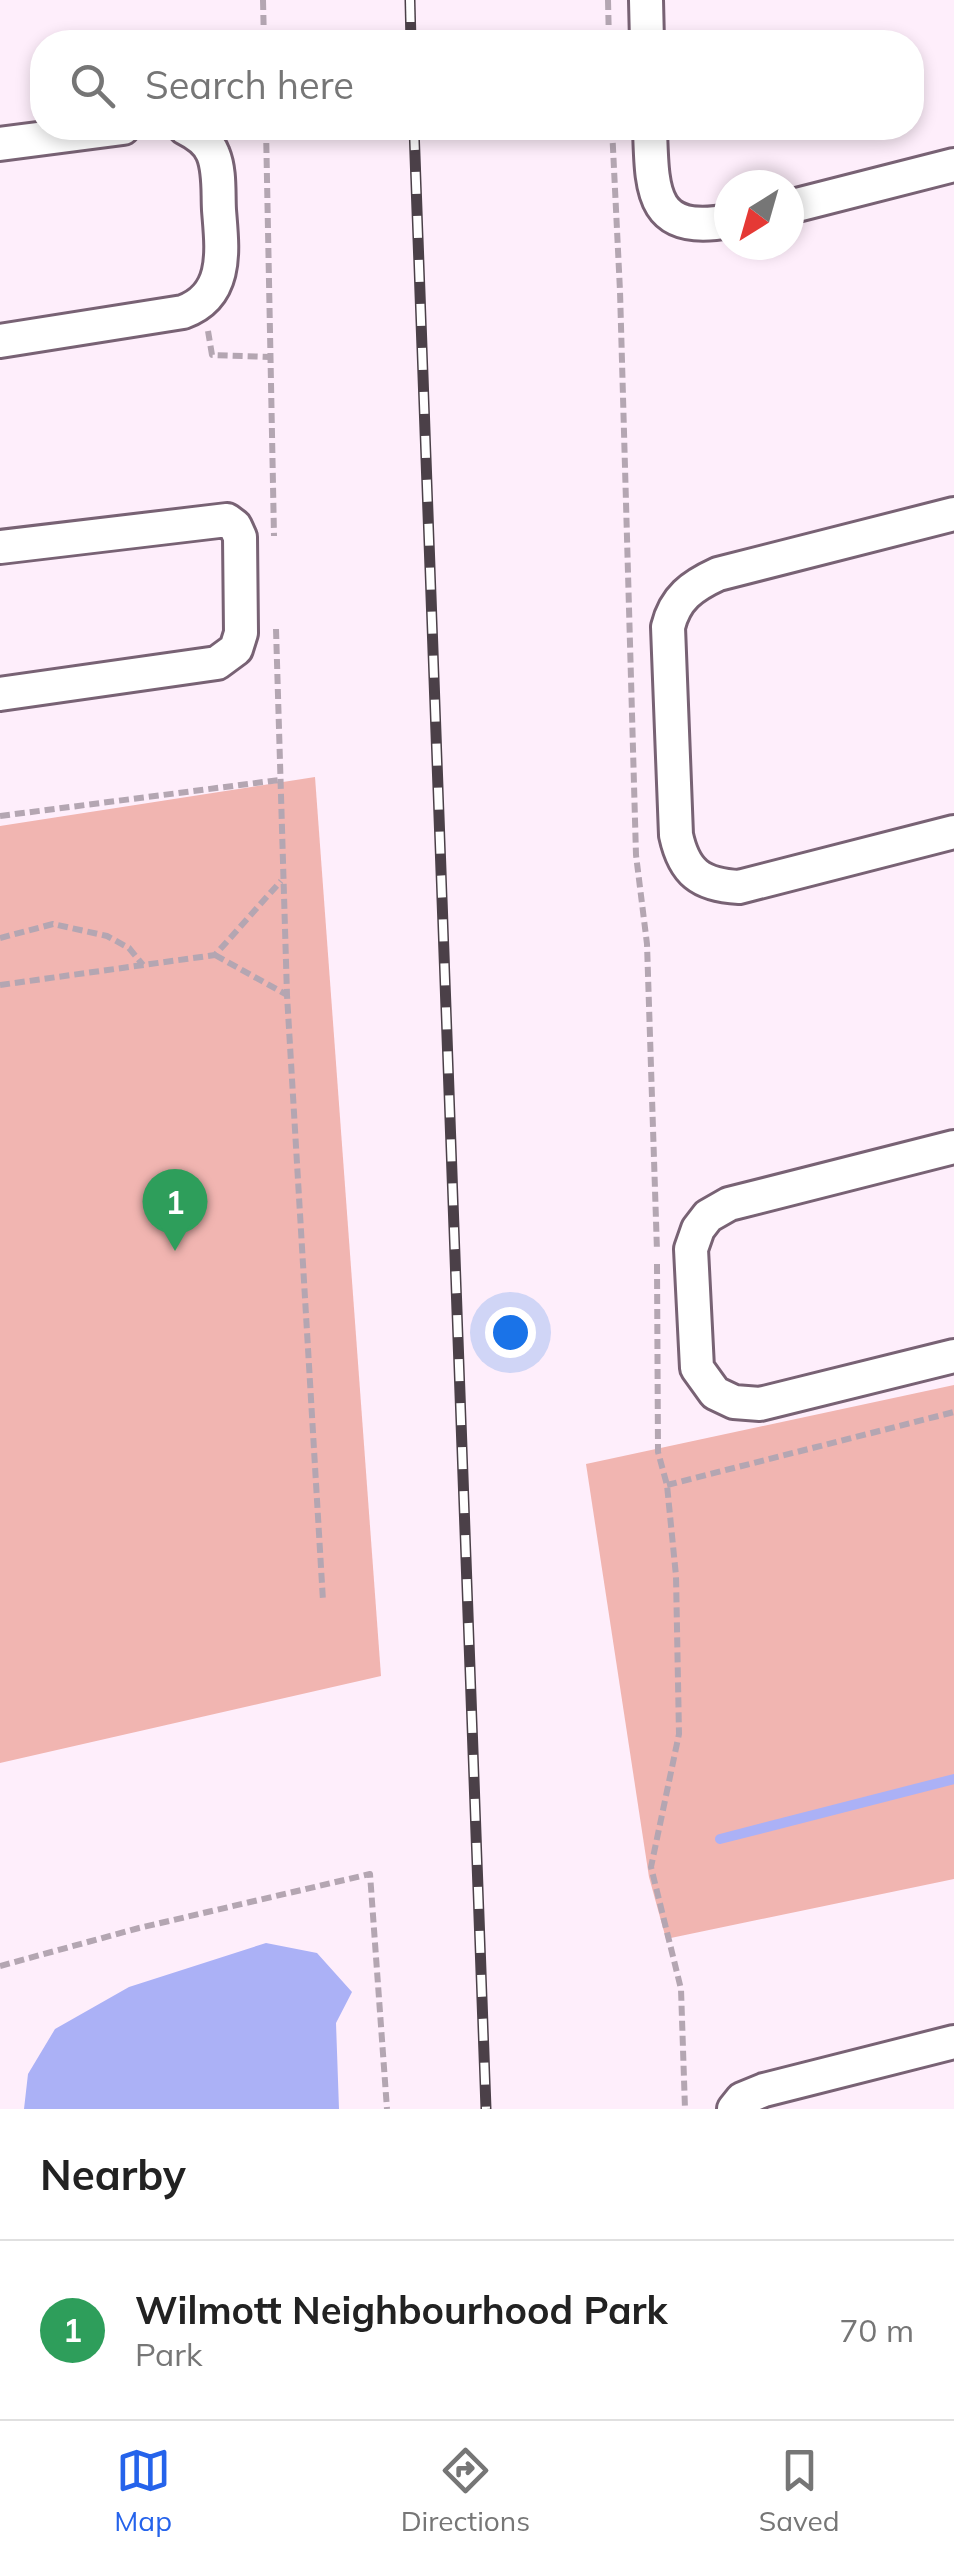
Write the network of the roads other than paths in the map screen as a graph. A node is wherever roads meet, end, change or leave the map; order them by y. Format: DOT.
graph roads {
  1 [pos="646,0"];
  2 [pos="647,30"];
  3 [pos="31,140"];
  4 [pos="204,140"];
  5 [pos="651,140"];
  6 [pos="0,144"];
  7 [pos="954,165"];
  8 [pos="804,202"];
  9 [pos="714,224"];
  10 [pos="0,340"];
  11 [pos="954,514"];
  12 [pos="0,547"];
  13 [pos="0,694"];
  14 [pos="954,832"];
  15 [pos="954,1148"];
  16 [pos="954,1356"];
  17 [pos="954,2042"];
  18 [pos="734,2109"];
  1 -- 2 [label="street"];
  3 -- 6 [label="street"];
  4 -- 10 [label="street"];
  5 -- 9 [label="street"];
  7 -- 8 [label="street"];
  11 -- 14 [label="street"];
  12 -- 13 [label="street"];
  15 -- 16 [label="street"];
  17 -- 18 [label="street"];
}
